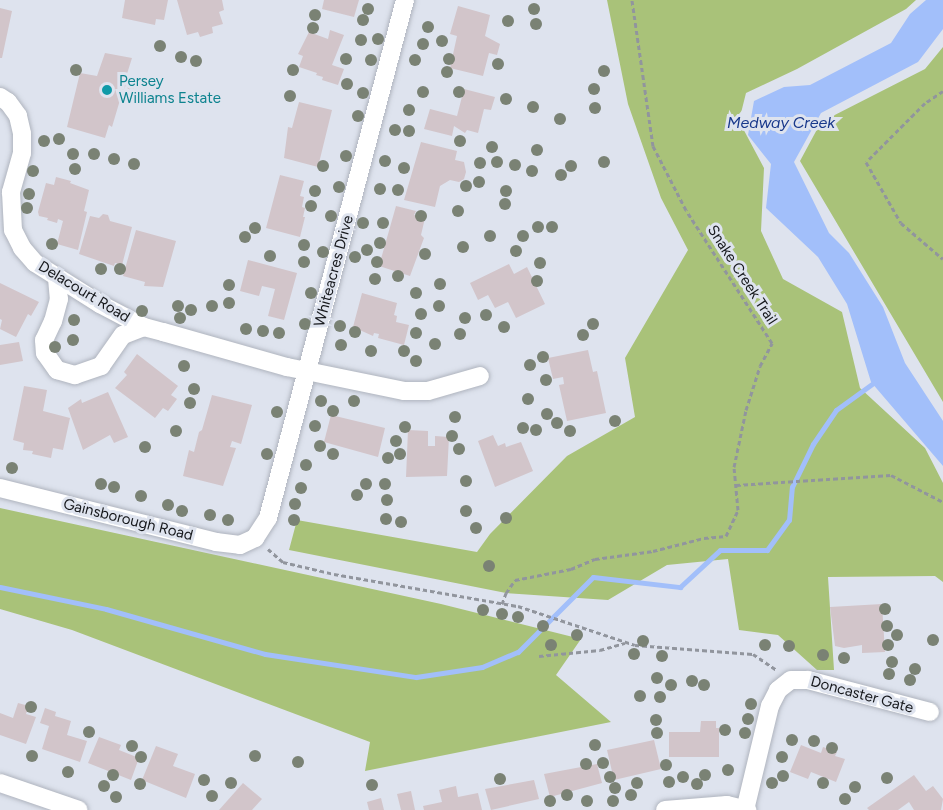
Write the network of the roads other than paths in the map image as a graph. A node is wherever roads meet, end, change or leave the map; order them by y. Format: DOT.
graph roads {
  1 [pos="405,0"];
  2 [pos="0,98"];
  3 [pos="57,278"];
  4 [pos="144,327"];
  5 [pos="308,371"];
  6 [pos="480,376"];
  7 [pos="0,488"];
  8 [pos="255,538"];
  9 [pos="930,712"];
  10 [pos="0,783"];
  11 [pos="29,802"];
  12 [pos="79,810"];
  13 [pos="665,810"];
  14 [pos="746,810"];
  1 -- 5 [label="street, Whiteacres Drive"];
  2 -- 3 [label="street, Delacourt Road"];
  3 -- 4 [label="street, Delacourt Road"];
  3 -- 4 [label="street"];
  4 -- 5 [label="street, Delacourt Road"];
  5 -- 6 [label="street, Delacourt Road"];
  5 -- 8 [label="street, Whiteacres Drive"];
  7 -- 8 [label="street, Gainsborough Road"];
  9 -- 14 [label="street, Doncaster Gate"];
  10 -- 11 [label="street"];
  11 -- 12 [label="street"];
  13 -- 14 [label="street"];
}
